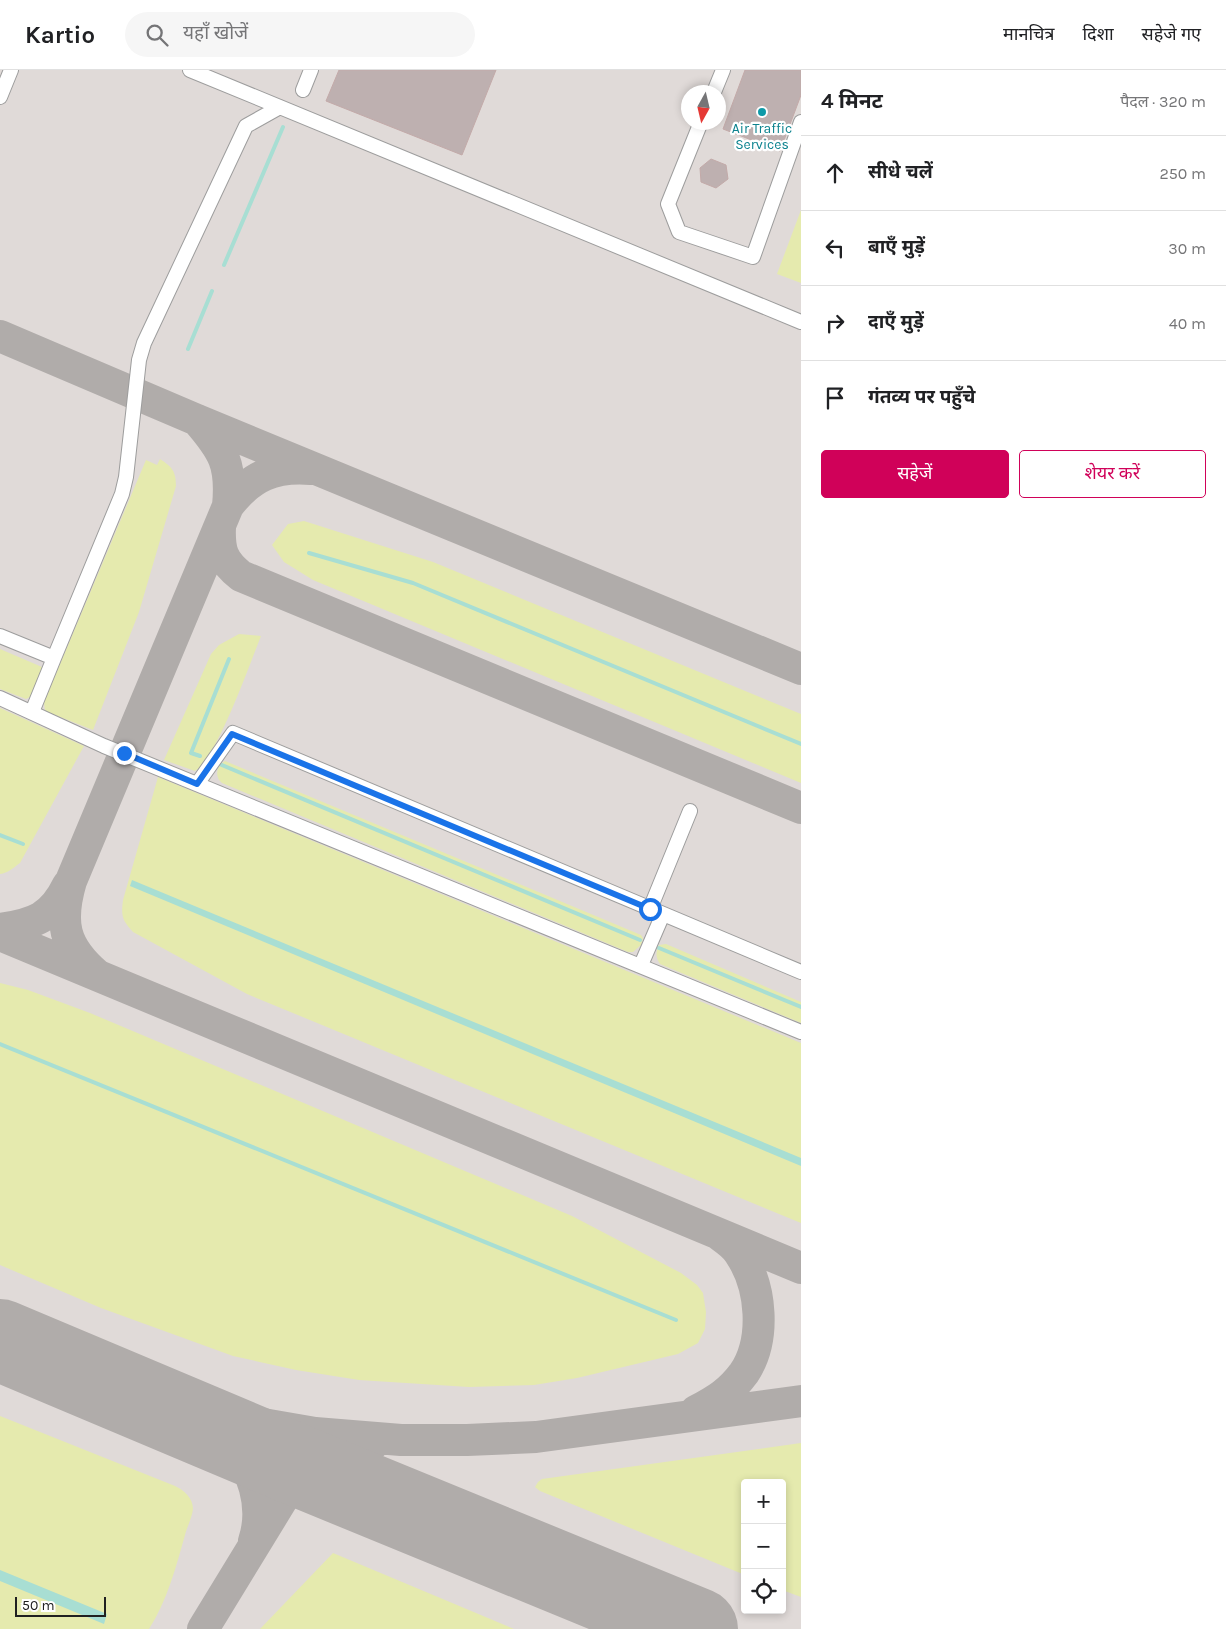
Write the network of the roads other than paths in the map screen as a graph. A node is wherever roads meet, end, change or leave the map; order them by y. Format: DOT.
graph roads {
  1 [pos="11,70"];
  2 [pos="190,70"];
  3 [pos="311,70"];
  4 [pos="723,70"];
  5 [pos="717,85"];
  6 [pos="303,90"];
  7 [pos="0,97"];
  8 [pos="280,107"];
  9 [pos="801,122"];
  10 [pos="698,130"];
  11 [pos="801,322"];
  12 [pos="0,636"];
  13 [pos="54,658"];
  14 [pos="0,698"];
  15 [pos="32,712"];
  16 [pos="197,784"];
  17 [pos="690,811"];
  18 [pos="656,912"];
  19 [pos="641,965"];
  20 [pos="801,972"];
  21 [pos="801,1032"];
  1 -- 7 [label="lane"];
  2 -- 8 [label="lane"];
  3 -- 6 [label="lane"];
  4 -- 5 [label="lane"];
  8 -- 11 [label="lane"];
  8 -- 13 [label="lane"];
  9 -- 10 [label="lane"];
  12 -- 13 [label="lane"];
  13 -- 15 [label="lane"];
  14 -- 15 [label="lane"];
  15 -- 16 [label="lane"];
  16 -- 18 [label="lane"];
  16 -- 19 [label="lane"];
  17 -- 18 [label="lane"];
  18 -- 19 [label="lane"];
  18 -- 20 [label="lane"];
  19 -- 21 [label="lane"];
}
